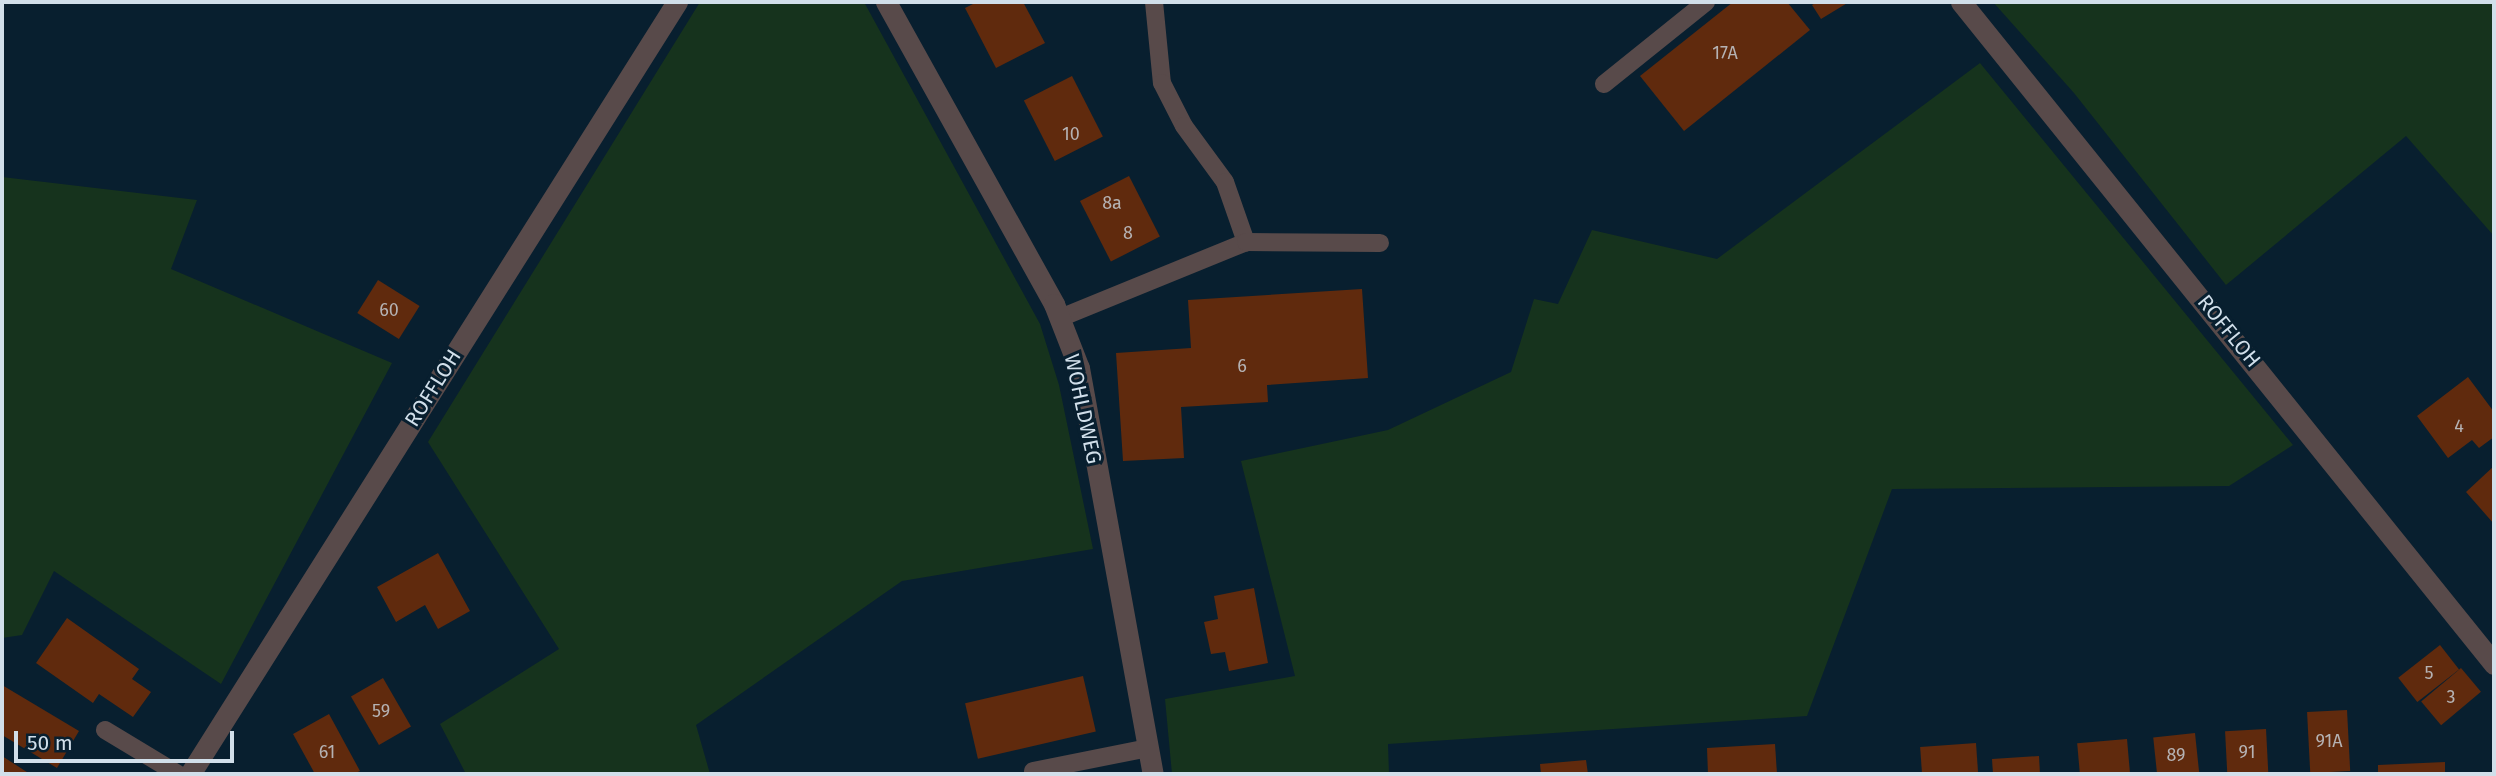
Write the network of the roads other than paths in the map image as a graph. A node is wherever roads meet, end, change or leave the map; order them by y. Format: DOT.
graph roads {
  1 [pos="677,2"];
  2 [pos="886,2"];
  3 [pos="1154,2"];
  4 [pos="1706,2"];
  5 [pos="1961,2"];
  6 [pos="1604,85"];
  7 [pos="1246,242"];
  8 [pos="1380,243"];
  9 [pos="1060,318"];
  10 [pos="2494,664"];
  11 [pos="105,730"];
  12 [pos="1148,748"];
  13 [pos="1033,771"];
  14 [pos="178,774"];
  15 [pos="190,774"];
  16 [pos="1153,774"];
  1 -- 15 [label="street, ROFFLOH"];
  2 -- 9 [label="street, WOHLDWEG"];
  3 -- 7 [label="lane"];
  4 -- 6 [label="lane"];
  5 -- 10 [label="street, ROFFLOH"];
  7 -- 8 [label="lane"];
  7 -- 9 [label="lane"];
  9 -- 12 [label="street, WOHLDWEG"];
  11 -- 14 [label="lane"];
  12 -- 13 [label="lane"];
  12 -- 16 [label="street, WOHLDWEG"];
}
